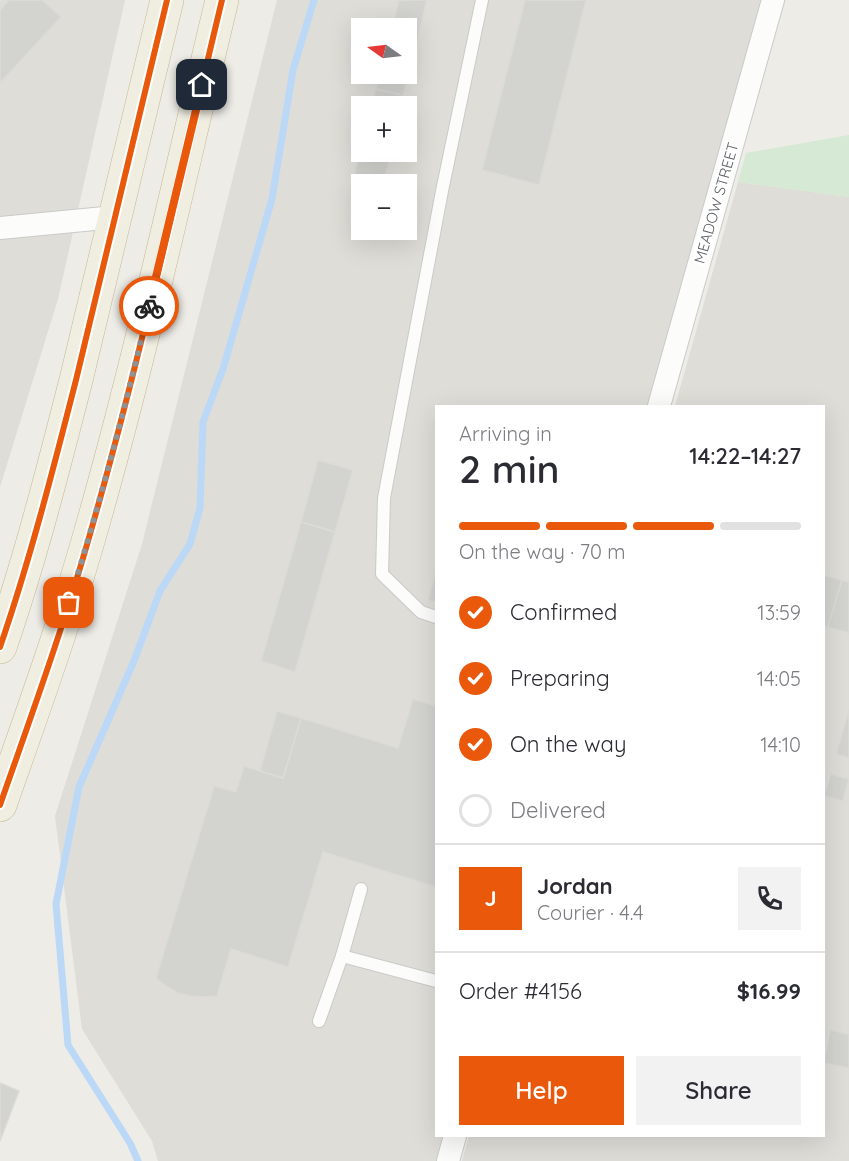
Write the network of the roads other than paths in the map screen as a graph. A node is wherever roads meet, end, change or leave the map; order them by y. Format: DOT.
graph roads {
  1 [pos="167,0"];
  2 [pos="222,0"];
  3 [pos="482,0"];
  4 [pos="772,0"];
  5 [pos="115,217"];
  6 [pos="0,228"];
  7 [pos="659,405"];
  8 [pos="435,617"];
  9 [pos="0,647"];
  10 [pos="0,805"];
  11 [pos="361,889"];
  12 [pos="342,956"];
  13 [pos="435,981"];
  14 [pos="319,1021"];
  15 [pos="455,1137"];
  16 [pos="448,1161"];
  1 -- 5 [label="highway"];
  2 -- 10 [label="highway"];
  3 -- 8 [label="lane"];
  4 -- 7 [label="street, MEADOW STREET"];
  5 -- 6 [label="street"];
  5 -- 9 [label="highway"];
  11 -- 12 [label="lane"];
  12 -- 13 [label="lane"];
  12 -- 14 [label="lane"];
  15 -- 16 [label="street"];
}
